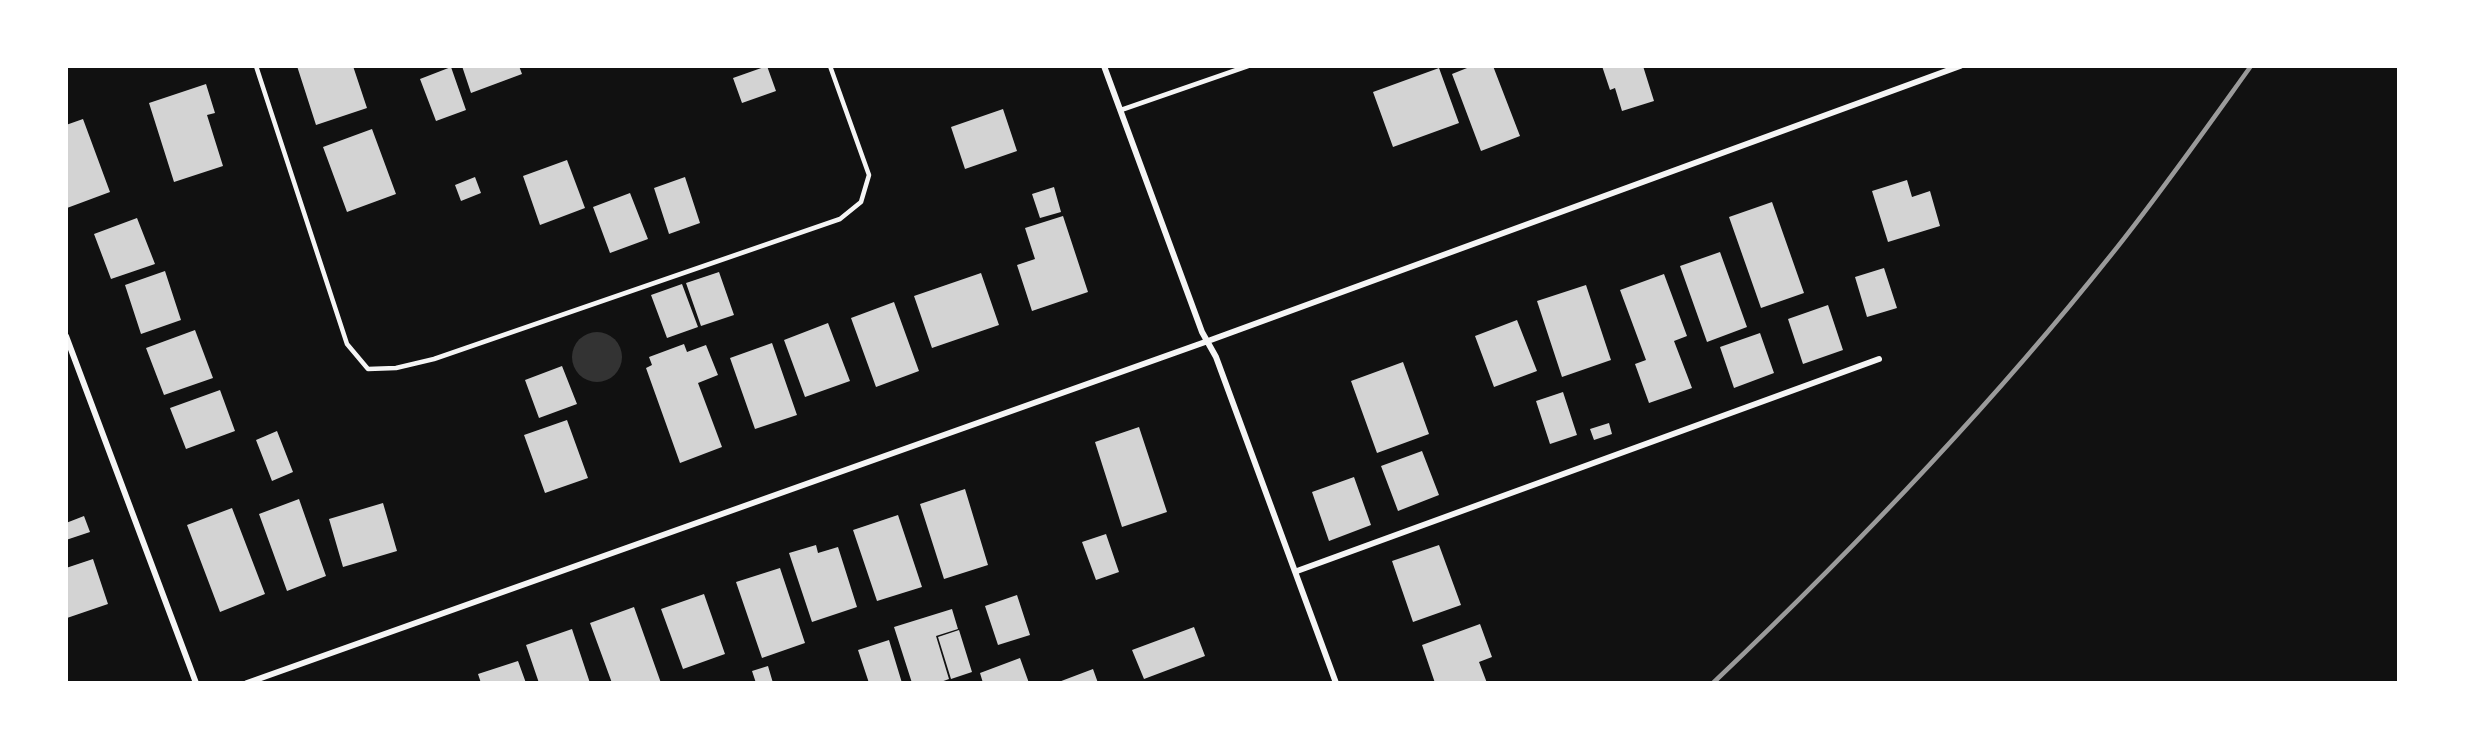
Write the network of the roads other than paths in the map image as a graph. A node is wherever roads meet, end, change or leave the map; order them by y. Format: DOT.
graph roads {
  1 [pos="256,66"];
  2 [pos="830,66"];
  3 [pos="1104,66"];
  4 [pos="1248,66"];
  5 [pos="1960,66"];
  6 [pos="1120,110"];
  7 [pos="66,336"];
  8 [pos="1208,341"];
  9 [pos="1879,359"];
  10 [pos="1297,571"];
  11 [pos="196,683"];
  12 [pos="247,683"];
  13 [pos="1336,683"];
  1 -- 2 [label="lane"];
  3 -- 6 [label="street"];
  4 -- 6 [label="lane"];
  5 -- 8 [label="street"];
  6 -- 8 [label="street"];
  7 -- 11 [label="street"];
  8 -- 10 [label="street"];
  8 -- 12 [label="street"];
  9 -- 10 [label="street"];
  10 -- 13 [label="street"];
}
